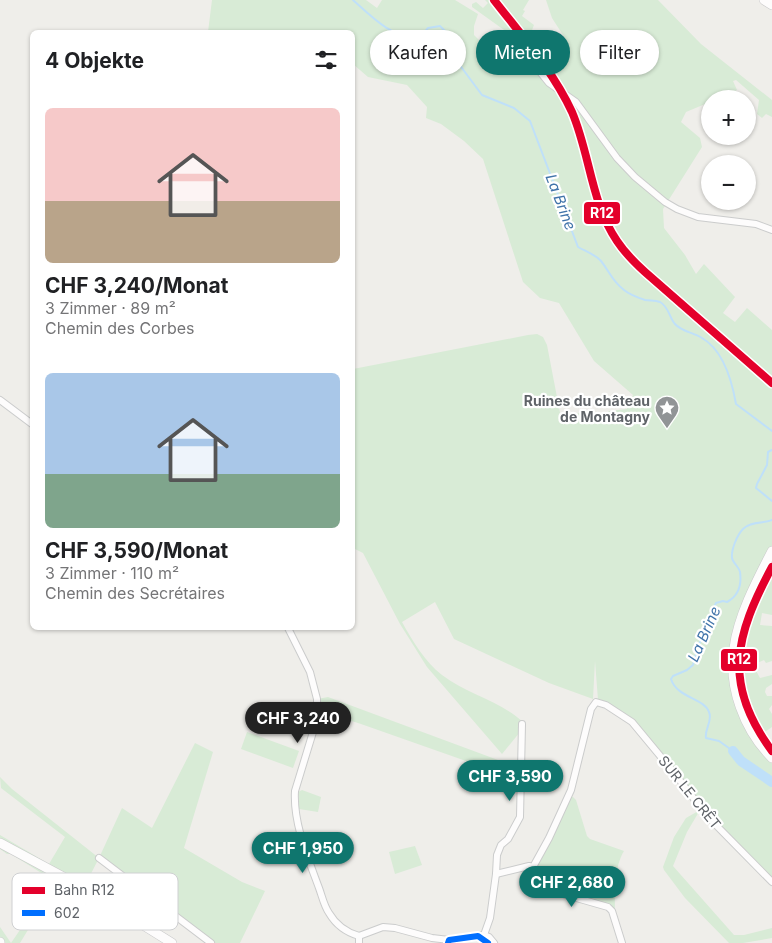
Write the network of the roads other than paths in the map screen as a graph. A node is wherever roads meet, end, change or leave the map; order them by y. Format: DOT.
graph roads {
  1 [pos="764,0"];
  2 [pos="772,5"];
  3 [pos="543,75"];
  4 [pos="772,230"];
  5 [pos="0,400"];
  6 [pos="30,422"];
  7 [pos="772,551"];
  8 [pos="289,630"];
  9 [pos="522,724"];
  10 [pos="772,758"];
  11 [pos="0,843"];
  12 [pos="99,858"];
  13 [pos="533,867"];
  14 [pos="56,873"];
  15 [pos="119,873"];
  16 [pos="496,874"];
  17 [pos="772,882"];
  18 [pos="178,918"];
  19 [pos="151,930"];
  20 [pos="484,935"];
  21 [pos="359,940"];
  22 [pos="448,941"];
  23 [pos="172,943"];
  24 [pos="211,943"];
  25 [pos="494,943"];
  26 [pos="622,943"];
  1 -- 2 [label="street"];
  3 -- 4 [label="street"];
  5 -- 6 [label="street"];
  7 -- 10 [label="street"];
  8 -- 21 [label="street"];
  9 -- 16 [label="street"];
  11 -- 14 [label="street"];
  12 -- 15 [label="street"];
  13 -- 16 [label="street"];
  13 -- 17 [label="street, SUR LE CRÊT"];
  13 -- 26 [label="street"];
  16 -- 20 [label="street"];
  18 -- 24 [label="street"];
  19 -- 23 [label="street"];
  20 -- 22 [label="street"];
  20 -- 25 [label="street"];
  21 -- 22 [label="street"];
}
